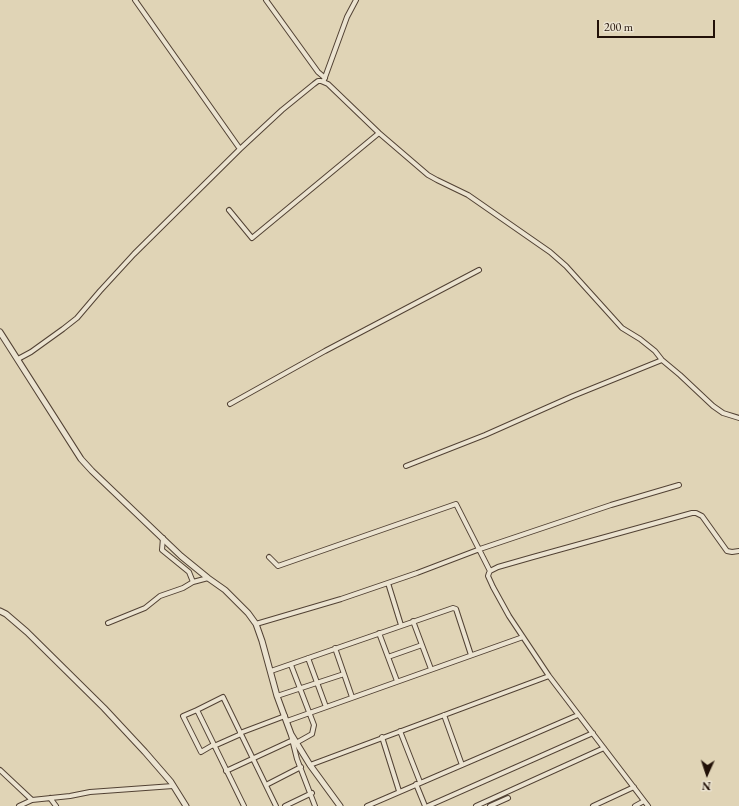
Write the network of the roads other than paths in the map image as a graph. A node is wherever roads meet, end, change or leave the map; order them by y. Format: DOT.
graph roads {
  1 [pos="135,0"];
  2 [pos="266,0"];
  3 [pos="356,0"];
  4 [pos="324,80"];
  5 [pos="379,133"];
  6 [pos="240,149"];
  7 [pos="229,210"];
  8 [pos="479,270"];
  9 [pos="0,332"];
  10 [pos="18,358"];
  11 [pos="662,360"];
  12 [pos="230,404"];
  13 [pos="739,418"];
  14 [pos="406,466"];
  15 [pos="679,485"];
  16 [pos="163,538"];
  17 [pos="480,549"];
  18 [pos="739,551"];
  19 [pos="269,557"];
  20 [pos="490,571"];
  21 [pos="208,578"];
  22 [pos="192,582"];
  23 [pos="388,583"];
  24 [pos="0,611"];
  25 [pos="413,621"];
  26 [pos="108,623"];
  27 [pos="256,624"];
  28 [pos="401,625"];
  29 [pos="378,633"];
  30 [pos="523,637"];
  31 [pos="422,645"];
  32 [pos="335,648"];
  33 [pos="471,655"];
  34 [pos="388,657"];
  35 [pos="308,658"];
  36 [pos="291,665"];
  37 [pos="431,670"];
  38 [pos="271,672"];
  39 [pos="344,674"];
  40 [pos="549,676"];
  41 [pos="397,681"];
  42 [pos="317,683"];
  43 [pos="300,689"];
  44 [pos="278,696"];
  45 [pos="352,697"];
  46 [pos="326,707"];
  47 [pos="197,710"];
  48 [pos="309,713"];
  49 [pos="444,714"];
  50 [pos="578,715"];
  51 [pos="285,716"];
  52 [pos="286,722"];
  53 [pos="400,731"];
  54 [pos="592,733"];
  55 [pos="240,734"];
  56 [pos="382,737"];
  57 [pos="294,741"];
  58 [pos="214,746"];
  59 [pos="604,748"];
  60 [pos="253,759"];
  61 [pos="310,765"];
  62 [pos="462,765"];
  63 [pos="301,767"];
  64 [pos="0,770"];
  65 [pos="226,771"];
  66 [pos="418,783"];
  67 [pos="266,785"];
  68 [pos="173,786"];
  69 [pos="634,787"];
  70 [pos="399,792"];
  71 [pos="312,793"];
  72 [pos="50,798"];
  73 [pos="508,798"];
  74 [pos="32,800"];
  75 [pos="644,801"];
  76 [pos="19,806"];
  77 [pos="56,806"];
  78 [pos="186,806"];
  79 [pos="244,806"];
  80 [pos="276,806"];
  81 [pos="285,806"];
  82 [pos="316,806"];
  83 [pos="340,806"];
  84 [pos="367,806"];
  85 [pos="425,806"];
  86 [pos="428,806"];
  87 [pos="476,806"];
  88 [pos="490,806"];
  89 [pos="593,806"];
  90 [pos="635,806"];
  91 [pos="648,806"];
  1 -- 6 [label="street"];
  2 -- 4 [label="street"];
  3 -- 4 [label="street"];
  4 -- 5 [label="street"];
  4 -- 6 [label="street"];
  5 -- 7 [label="street"];
  5 -- 11 [label="street"];
  6 -- 10 [label="street"];
  8 -- 12 [label="street"];
  9 -- 10 [label="street"];
  10 -- 16 [label="street"];
  11 -- 13 [label="street"];
  11 -- 14 [label="street"];
  15 -- 17 [label="street"];
  16 -- 21 [label="street"];
  16 -- 22 [label="street"];
  17 -- 19 [label="street"];
  17 -- 20 [label="street"];
  17 -- 23 [label="street"];
  18 -- 20 [label="street"];
  20 -- 30 [label="street"];
  21 -- 22 [label="street"];
  21 -- 27 [label="street"];
  22 -- 26 [label="street"];
  23 -- 27 [label="street"];
  23 -- 28 [label="street"];
  24 -- 68 [label="street"];
  25 -- 28 [label="street"];
  25 -- 31 [label="street"];
  25 -- 33 [label="street"];
  27 -- 38 [label="street"];
  28 -- 29 [label="street"];
  29 -- 32 [label="street"];
  29 -- 34 [label="street"];
  30 -- 33 [label="street"];
  30 -- 40 [label="street"];
  31 -- 34 [label="street"];
  31 -- 37 [label="street"];
  32 -- 35 [label="street"];
  32 -- 39 [label="street"];
  33 -- 37 [label="street"];
  34 -- 41 [label="street"];
  35 -- 36 [label="street"];
  35 -- 42 [label="street"];
  36 -- 38 [label="street"];
  36 -- 43 [label="street"];
  37 -- 41 [label="street"];
  38 -- 44 [label="street"];
  39 -- 42 [label="street"];
  39 -- 45 [label="street"];
  40 -- 49 [label="street"];
  40 -- 50 [label="street"];
  41 -- 45 [label="street"];
  42 -- 43 [label="street"];
  42 -- 46 [label="street"];
  43 -- 44 [label="street"];
  43 -- 48 [label="street"];
  44 -- 51 [label="street"];
  45 -- 46 [label="street"];
  46 -- 48 [label="street"];
  47 -- 55 [label="street"];
  47 -- 58 [label="street"];
  47 -- 58 [label="street"];
  48 -- 52 [label="street"];
  48 -- 57 [label="street"];
  49 -- 53 [label="street"];
  49 -- 62 [label="street"];
  50 -- 54 [label="street"];
  50 -- 62 [label="street"];
  51 -- 52 [label="street"];
  51 -- 55 [label="street"];
  52 -- 57 [label="street"];
  53 -- 56 [label="street"];
  53 -- 66 [label="street"];
  54 -- 59 [label="street"];
  54 -- 86 [label="street"];
  55 -- 58 [label="street"];
  55 -- 60 [label="street"];
  56 -- 61 [label="street"];
  56 -- 70 [label="street"];
  57 -- 60 [label="street"];
  57 -- 61 [label="street"];
  57 -- 63 [label="street"];
  58 -- 65 [label="street"];
  59 -- 69 [label="street"];
  59 -- 87 [label="street"];
  60 -- 65 [label="street"];
  60 -- 67 [label="street"];
  61 -- 83 [label="street"];
  62 -- 66 [label="street"];
  63 -- 67 [label="street"];
  63 -- 71 [label="street"];
  64 -- 74 [label="street"];
  65 -- 79 [label="street"];
  66 -- 70 [label="street"];
  66 -- 85 [label="street"];
  67 -- 80 [label="street"];
  68 -- 72 [label="street"];
  68 -- 78 [label="street"];
  69 -- 75 [label="street"];
  69 -- 89 [label="street"];
  70 -- 84 [label="street"];
  71 -- 81 [label="street"];
  71 -- 82 [label="street"];
  72 -- 74 [label="street"];
  72 -- 77 [label="street"];
  73 -- 88 [label="street"];
  74 -- 76 [label="street"];
  75 -- 90 [label="street"];
  75 -- 91 [label="street"];
}
